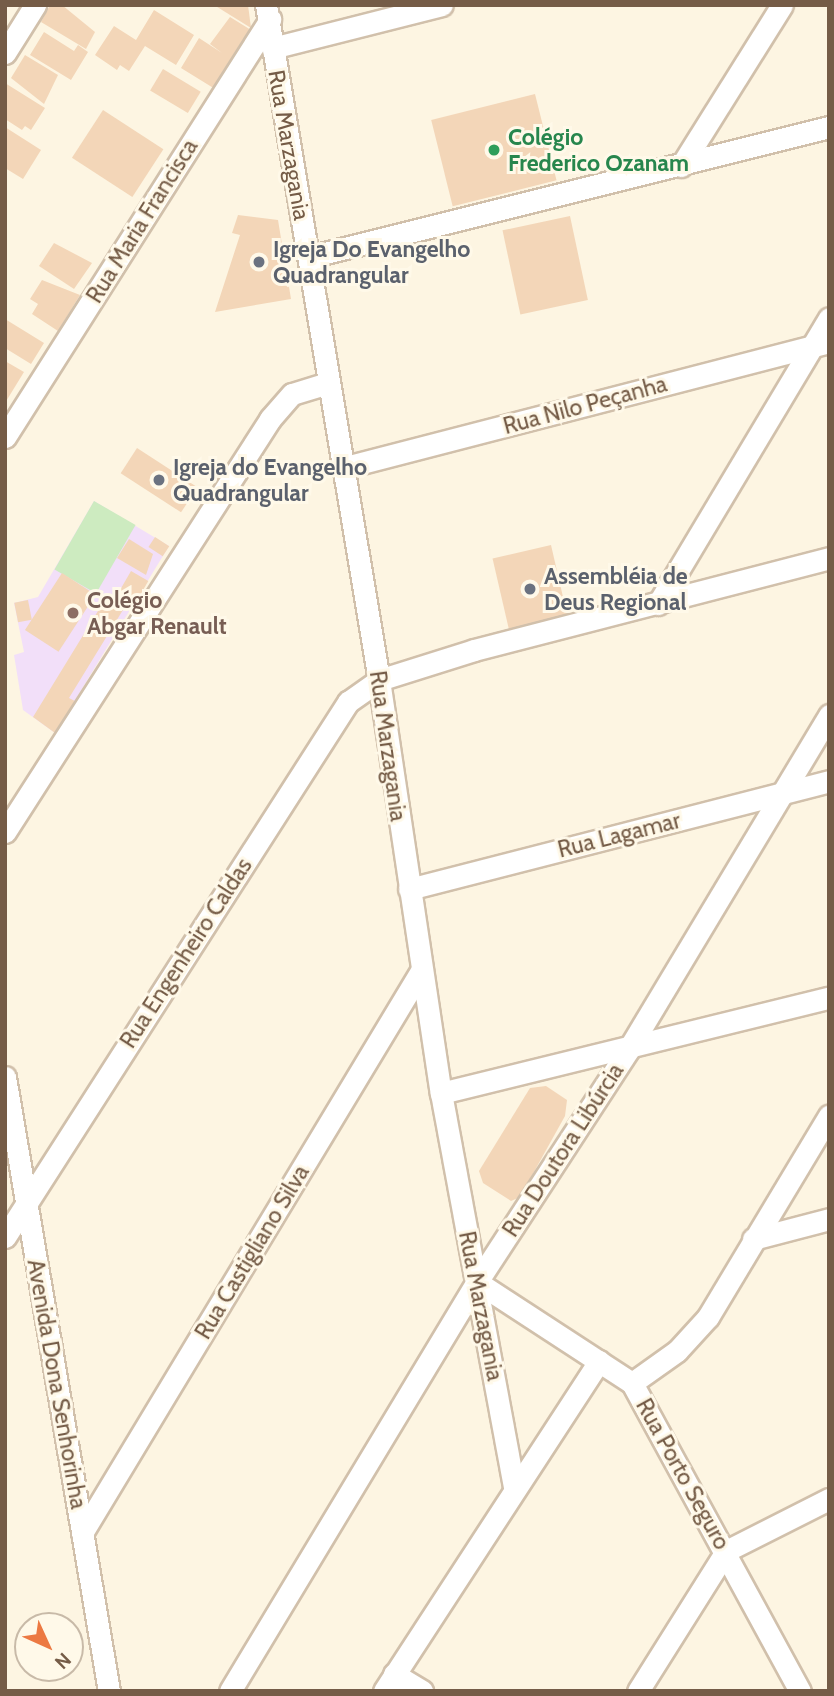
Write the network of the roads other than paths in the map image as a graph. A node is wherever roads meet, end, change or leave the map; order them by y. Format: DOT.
graph roads {
  1 [pos="35,5"];
  2 [pos="442,5"];
  3 [pos="782,5"];
  4 [pos="271,11"];
  5 [pos="272,48"];
  6 [pos="5,53"];
  7 [pos="829,127"];
  8 [pos="681,166"];
  9 [pos="309,257"];
  10 [pos="829,318"];
  11 [pos="820,344"];
  12 [pos="328,383"];
  13 [pos="5,437"];
  14 [pos="342,468"];
  15 [pos="829,558"];
  16 [pos="658,604"];
  17 [pos="379,680"];
  18 [pos="829,715"];
  19 [pos="829,781"];
  20 [pos="778,793"];
  21 [pos="5,832"];
  22 [pos="409,889"];
  23 [pos="421,971"];
  24 [pos="829,998"];
  25 [pos="628,1050"];
  26 [pos="5,1077"];
  27 [pos="441,1093"];
  28 [pos="829,1115"];
  29 [pos="26,1202"];
  30 [pos="829,1219"];
  31 [pos="5,1237"];
  32 [pos="753,1240"];
  33 [pos="477,1282"];
  34 [pos="599,1361"];
  35 [pos="632,1383"];
  36 [pos="514,1487"];
  37 [pos="829,1499"];
  38 [pos="82,1533"];
  39 [pos="726,1550"];
  40 [pos="389,1683"];
  41 [pos="109,1691"];
  42 [pos="230,1691"];
  43 [pos="422,1691"];
  44 [pos="638,1691"];
  45 [pos="800,1691"];
  1 -- 6 [label="street"];
  2 -- 5 [label="street"];
  3 -- 8 [label="street"];
  4 -- 5 [label="street, Rua Marzagania"];
  4 -- 13 [label="street, Rua Maria Francisca"];
  5 -- 9 [label="street, Rua Marzagania"];
  7 -- 8 [label="street"];
  8 -- 9 [label="street"];
  9 -- 12 [label="street, Rua Marzagania"];
  10 -- 11 [label="street"];
  11 -- 14 [label="street, Rua Nilo Peçanha"];
  11 -- 16 [label="street"];
  12 -- 14 [label="street, Rua Marzagania"];
  12 -- 21 [label="street"];
  14 -- 17 [label="street, Rua Marzagania"];
  15 -- 16 [label="street, Rua Engenheiro Caldas"];
  16 -- 17 [label="street, Rua Engenheiro Caldas"];
  17 -- 22 [label="street, Rua Marzagania"];
  17 -- 29 [label="street, Rua Engenheiro Caldas"];
  18 -- 20 [label="street, Rua Doutora Libúrcia"];
  19 -- 20 [label="street, Rua Lagamar"];
  20 -- 22 [label="street, Rua Lagamar"];
  20 -- 25 [label="street, Rua Doutora Libúrcia"];
  22 -- 23 [label="street, Rua Marzagania"];
  23 -- 27 [label="street, Rua Marzagania"];
  23 -- 38 [label="street, Rua Castigliano Silva"];
  24 -- 25 [label="street"];
  25 -- 27 [label="street"];
  25 -- 33 [label="street, Rua Doutora Libúrcia"];
  26 -- 29 [label="street, Avenida Dona Senhorinha"];
  27 -- 33 [label="street, Rua Marzagania"];
  28 -- 32 [label="street"];
  29 -- 31 [label="street, Rua Engenheiro Caldas"];
  29 -- 38 [label="street, Avenida Dona Senhorinha"];
  30 -- 32 [label="street"];
  32 -- 35 [label="street"];
  33 -- 34 [label="street, Rua Porto Seguro"];
  33 -- 36 [label="street, Rua Marzagania"];
  33 -- 42 [label="street, Rua Doutora Libúrcia"];
  34 -- 35 [label="street, Rua Porto Seguro"];
  34 -- 36 [label="street"];
  35 -- 39 [label="street, Rua Porto Seguro"];
  36 -- 40 [label="street"];
  37 -- 39 [label="street"];
  38 -- 41 [label="street, Avenida Dona Senhorinha"];
  39 -- 44 [label="street"];
  39 -- 45 [label="street, Rua Porto Seguro"];
  40 -- 43 [label="street"];
}
